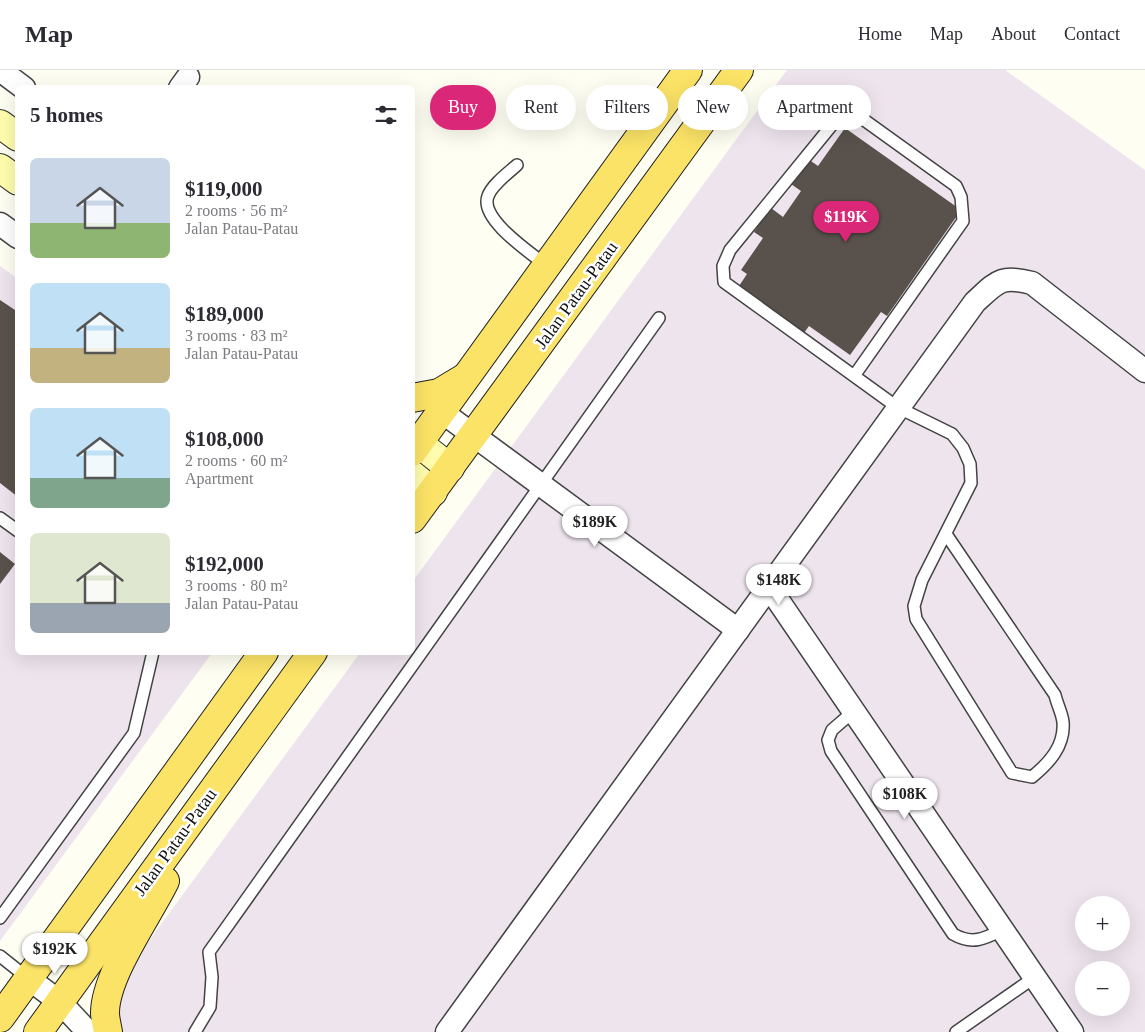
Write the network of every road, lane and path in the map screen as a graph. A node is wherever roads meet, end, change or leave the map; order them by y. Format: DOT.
graph roads {
  1 [pos="0,70"];
  2 [pos="738,70"];
  3 [pos="684,71"];
  4 [pos="20,85"];
  5 [pos="0,124"];
  6 [pos="15,135"];
  7 [pos="516,165"];
  8 [pos="0,168"];
  9 [pos="15,179"];
  10 [pos="0,224"];
  11 [pos="15,235"];
  12 [pos="547,266"];
  13 [pos="659,318"];
  14 [pos="1145,371"];
  15 [pos="468,375"];
  16 [pos="854,376"];
  17 [pos="415,397"];
  18 [pos="897,407"];
  19 [pos="442,412"];
  20 [pos="473,436"];
  21 [pos="415,445"];
  22 [pos="450,468"];
  23 [pos="415,477"];
  24 [pos="542,486"];
  25 [pos="433,492"];
  26 [pos="415,514"];
  27 [pos="0,518"];
  28 [pos="15,529"];
  29 [pos="946,534"];
  30 [pos="769,587"];
  31 [pos="738,630"];
  32 [pos="152,655"];
  33 [pos="262,655"];
  34 [pos="311,655"];
  35 [pos="854,711"];
  36 [pos="200,807"];
  37 [pos="0,918"];
  38 [pos="1002,930"];
  39 [pos="0,956"];
  40 [pos="1035,977"];
  41 [pos="29,979"];
  42 [pos="60,1002"];
  43 [pos="0,1018"];
  44 [pos="38,1032"];
  45 [pos="88,1032"];
  46 [pos="108,1032"];
  47 [pos="195,1032"];
  48 [pos="447,1032"];
  49 [pos="956,1032"];
  50 [pos="1072,1032"];
  1 -- 4 [label="street"];
  2 -- 20 [label="main road, Jalan Patau-Patau"];
  3 -- 12 [label="main road"];
  5 -- 6 [label="street"];
  7 -- 12 [label="lane"];
  8 -- 9 [label="street"];
  10 -- 11 [label="street"];
  12 -- 15 [label="main road"];
  13 -- 24 [label="lane"];
  14 -- 18 [label="street"];
  15 -- 17 [label="main road"];
  15 -- 19 [label="main road"];
  16 -- 16 [label="lane"];
  16 -- 18 [label="lane"];
  18 -- 29 [label="lane"];
  18 -- 30 [label="street"];
  19 -- 20 [label="street"];
  19 -- 21 [label="main road"];
  20 -- 22 [label="main road, Jalan Patau-Patau"];
  20 -- 24 [label="street"];
  21 -- 22 [label="street"];
  22 -- 25 [label="main road, Jalan Patau-Patau"];
  23 -- 25 [label="street"];
  24 -- 31 [label="street"];
  24 -- 47 [label="lane"];
  25 -- 26 [label="main road, Jalan Patau-Patau"];
  27 -- 28 [label="lane"];
  29 -- 29 [label="lane"];
  30 -- 31 [label="street"];
  30 -- 35 [label="street"];
  31 -- 48 [label="street"];
  32 -- 37 [label="lane"];
  33 -- 41 [label="main road"];
  34 -- 36 [label="main road, Jalan Patau-Patau"];
  35 -- 38 [label="street"];
  35 -- 38 [label="lane"];
  36 -- 42 [label="main road, Jalan Patau-Patau"];
  36 -- 46 [label="main road"];
  38 -- 40 [label="street"];
  39 -- 41 [label="lane"];
  40 -- 49 [label="lane"];
  40 -- 50 [label="street"];
  41 -- 42 [label="street"];
  41 -- 43 [label="main road"];
  42 -- 44 [label="main road, Jalan Patau-Patau"];
  42 -- 45 [label="street"];
}
